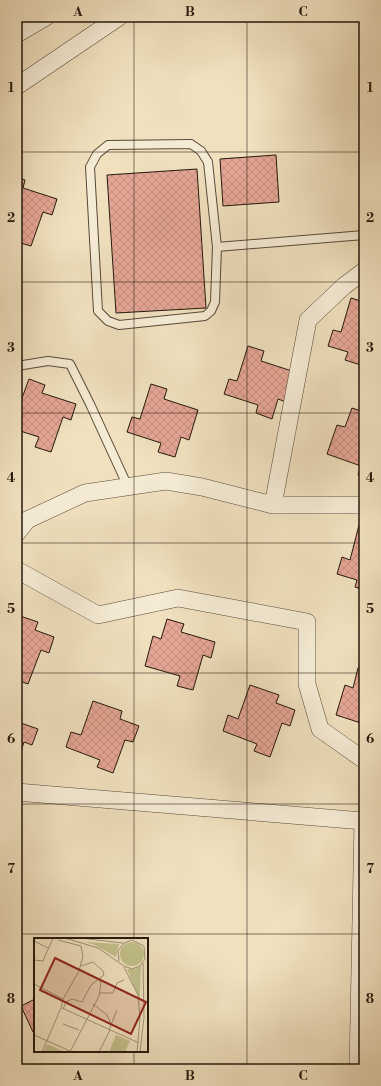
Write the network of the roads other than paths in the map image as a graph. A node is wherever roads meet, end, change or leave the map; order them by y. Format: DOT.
graph roads {
  1 [pos="46,17"];
  2 [pos="119,17"];
  3 [pos="17,34"];
  4 [pos="17,86"];
  5 [pos="364,235"];
  6 [pos="217,247"];
  7 [pos="364,271"];
  8 [pos="17,366"];
  9 [pos="128,487"];
  10 [pos="273,505"];
  11 [pos="364,505"];
  12 [pos="17,533"];
  13 [pos="17,570"];
  14 [pos="364,760"];
  15 [pos="17,792"];
  16 [pos="364,821"];
  17 [pos="358,1069"];
  1 -- 3 [label="street"];
  2 -- 4 [label="street"];
  5 -- 6 [label="lane"];
  6 -- 6 [label="lane"];
  7 -- 10 [label="street"];
  8 -- 9 [label="lane"];
  9 -- 10 [label="street"];
  9 -- 12 [label="street"];
  10 -- 11 [label="street"];
  13 -- 14 [label="street"];
  15 -- 16 [label="street"];
  16 -- 17 [label="street"];
}
